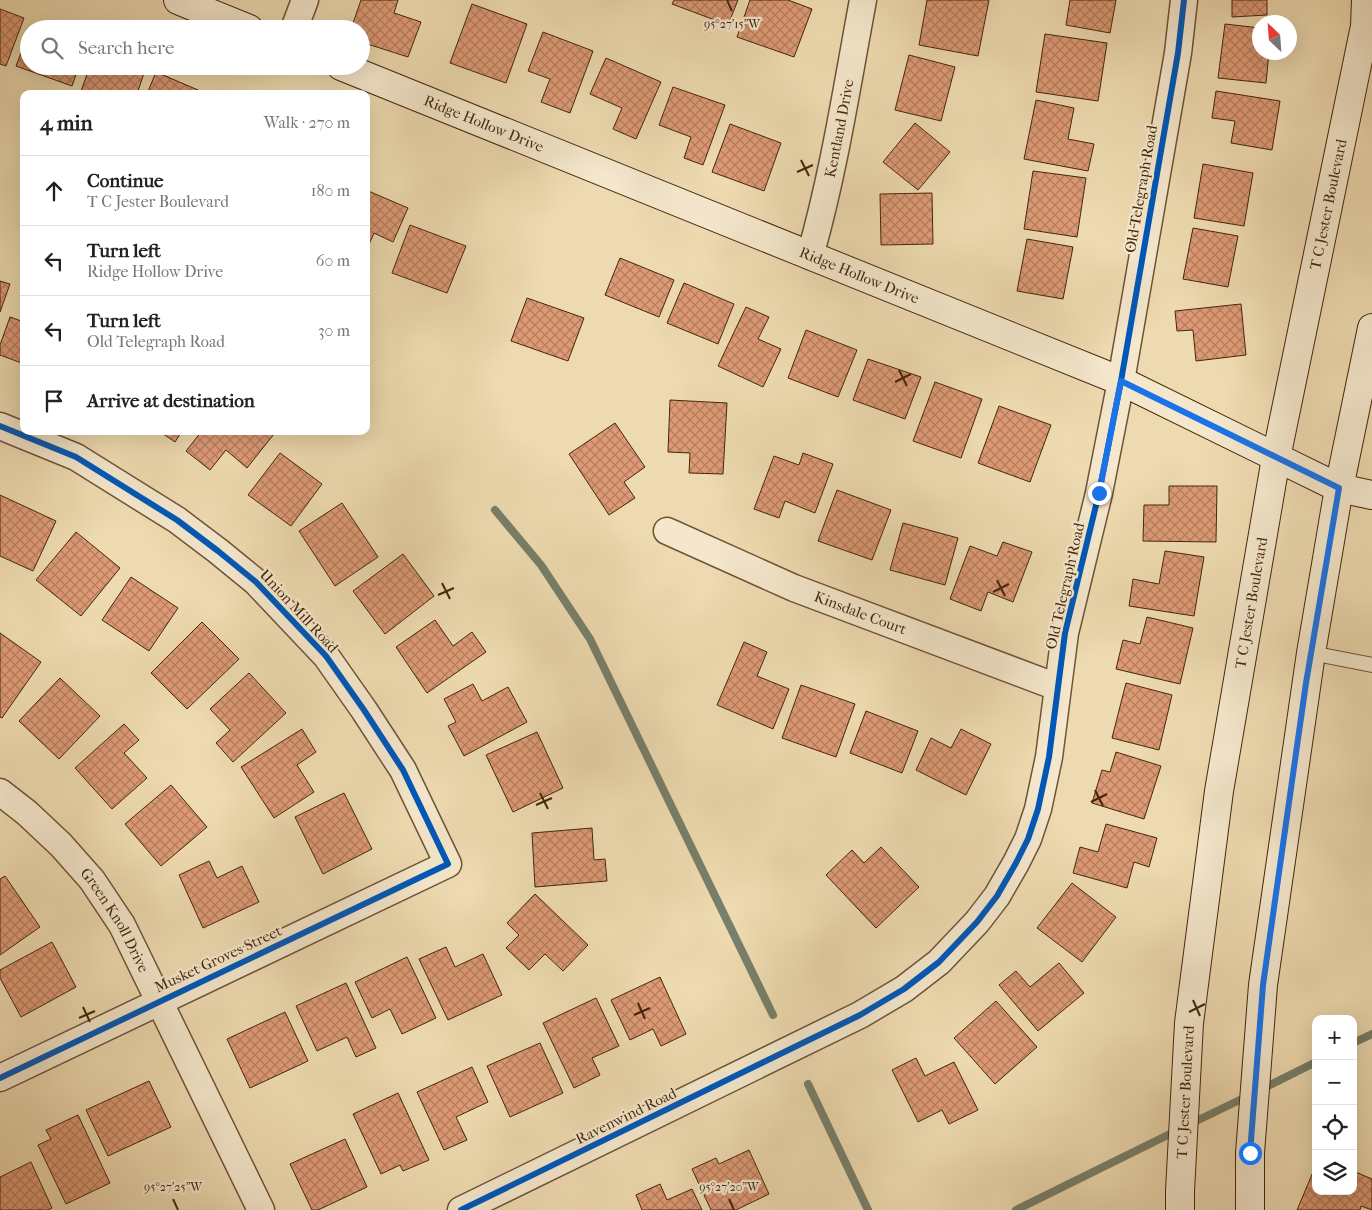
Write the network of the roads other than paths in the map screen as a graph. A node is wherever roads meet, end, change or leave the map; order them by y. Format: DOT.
graph roads {
  1 [pos="178,0"];
  2 [pos="305,0"];
  3 [pos="862,0"];
  4 [pos="1184,0"];
  5 [pos="1368,18"];
  6 [pos="227,20"];
  7 [pos="297,20"];
  8 [pos="364,75"];
  9 [pos="810,256"];
  10 [pos="1372,328"];
  11 [pos="1121,381"];
  12 [pos="0,426"];
  13 [pos="20,434"];
  14 [pos="22,435"];
  15 [pos="1276,458"];
  16 [pos="1339,488"];
  17 [pos="1372,495"];
  18 [pos="667,531"];
  19 [pos="1311,653"];
  20 [pos="1372,665"];
  21 [pos="1057,687"];
  22 [pos="0,792"];
  23 [pos="448,864"];
  24 [pos="159,1001"];
  25 [pos="802,1044"];
  26 [pos="0,1078"];
  27 [pos="1180,1201"];
  28 [pos="261,1210"];
  29 [pos="461,1210"];
  30 [pos="1250,1210"];
  1 -- 6 [label="main road"];
  2 -- 7 [label="street"];
  3 -- 9 [label="street, Kentland Drive"];
  4 -- 11 [label="street, Old Telegraph Road"];
  5 -- 15 [label="main road, T C Jester Boulevard"];
  8 -- 9 [label="main road, Ridge Hollow Drive"];
  9 -- 11 [label="main road, Ridge Hollow Drive"];
  10 -- 16 [label="main road"];
  11 -- 15 [label="main road, Ridge Hollow Drive"];
  11 -- 21 [label="street, Old Telegraph Road"];
  12 -- 13 [label="street, Union Mill Road"];
  14 -- 23 [label="street, Union Mill Road"];
  15 -- 16 [label="main road, Ridge Hollow Drive"];
  15 -- 27 [label="main road, T C Jester Boulevard"];
  16 -- 17 [label="main road, Ridge Hollow Drive"];
  16 -- 19 [label="main road"];
  18 -- 21 [label="street, Kinsdale Court"];
  19 -- 20 [label="lane"];
  19 -- 30 [label="main road"];
  21 -- 25 [label="street, Old Telegraph Road"];
  22 -- 24 [label="street, Green Knoll Drive"];
  23 -- 24 [label="street, Musket Groves Street"];
  24 -- 26 [label="street, Musket Groves Street"];
  24 -- 28 [label="street, Green Knoll Drive"];
  25 -- 29 [label="street, Ravenwind Road"];
}
